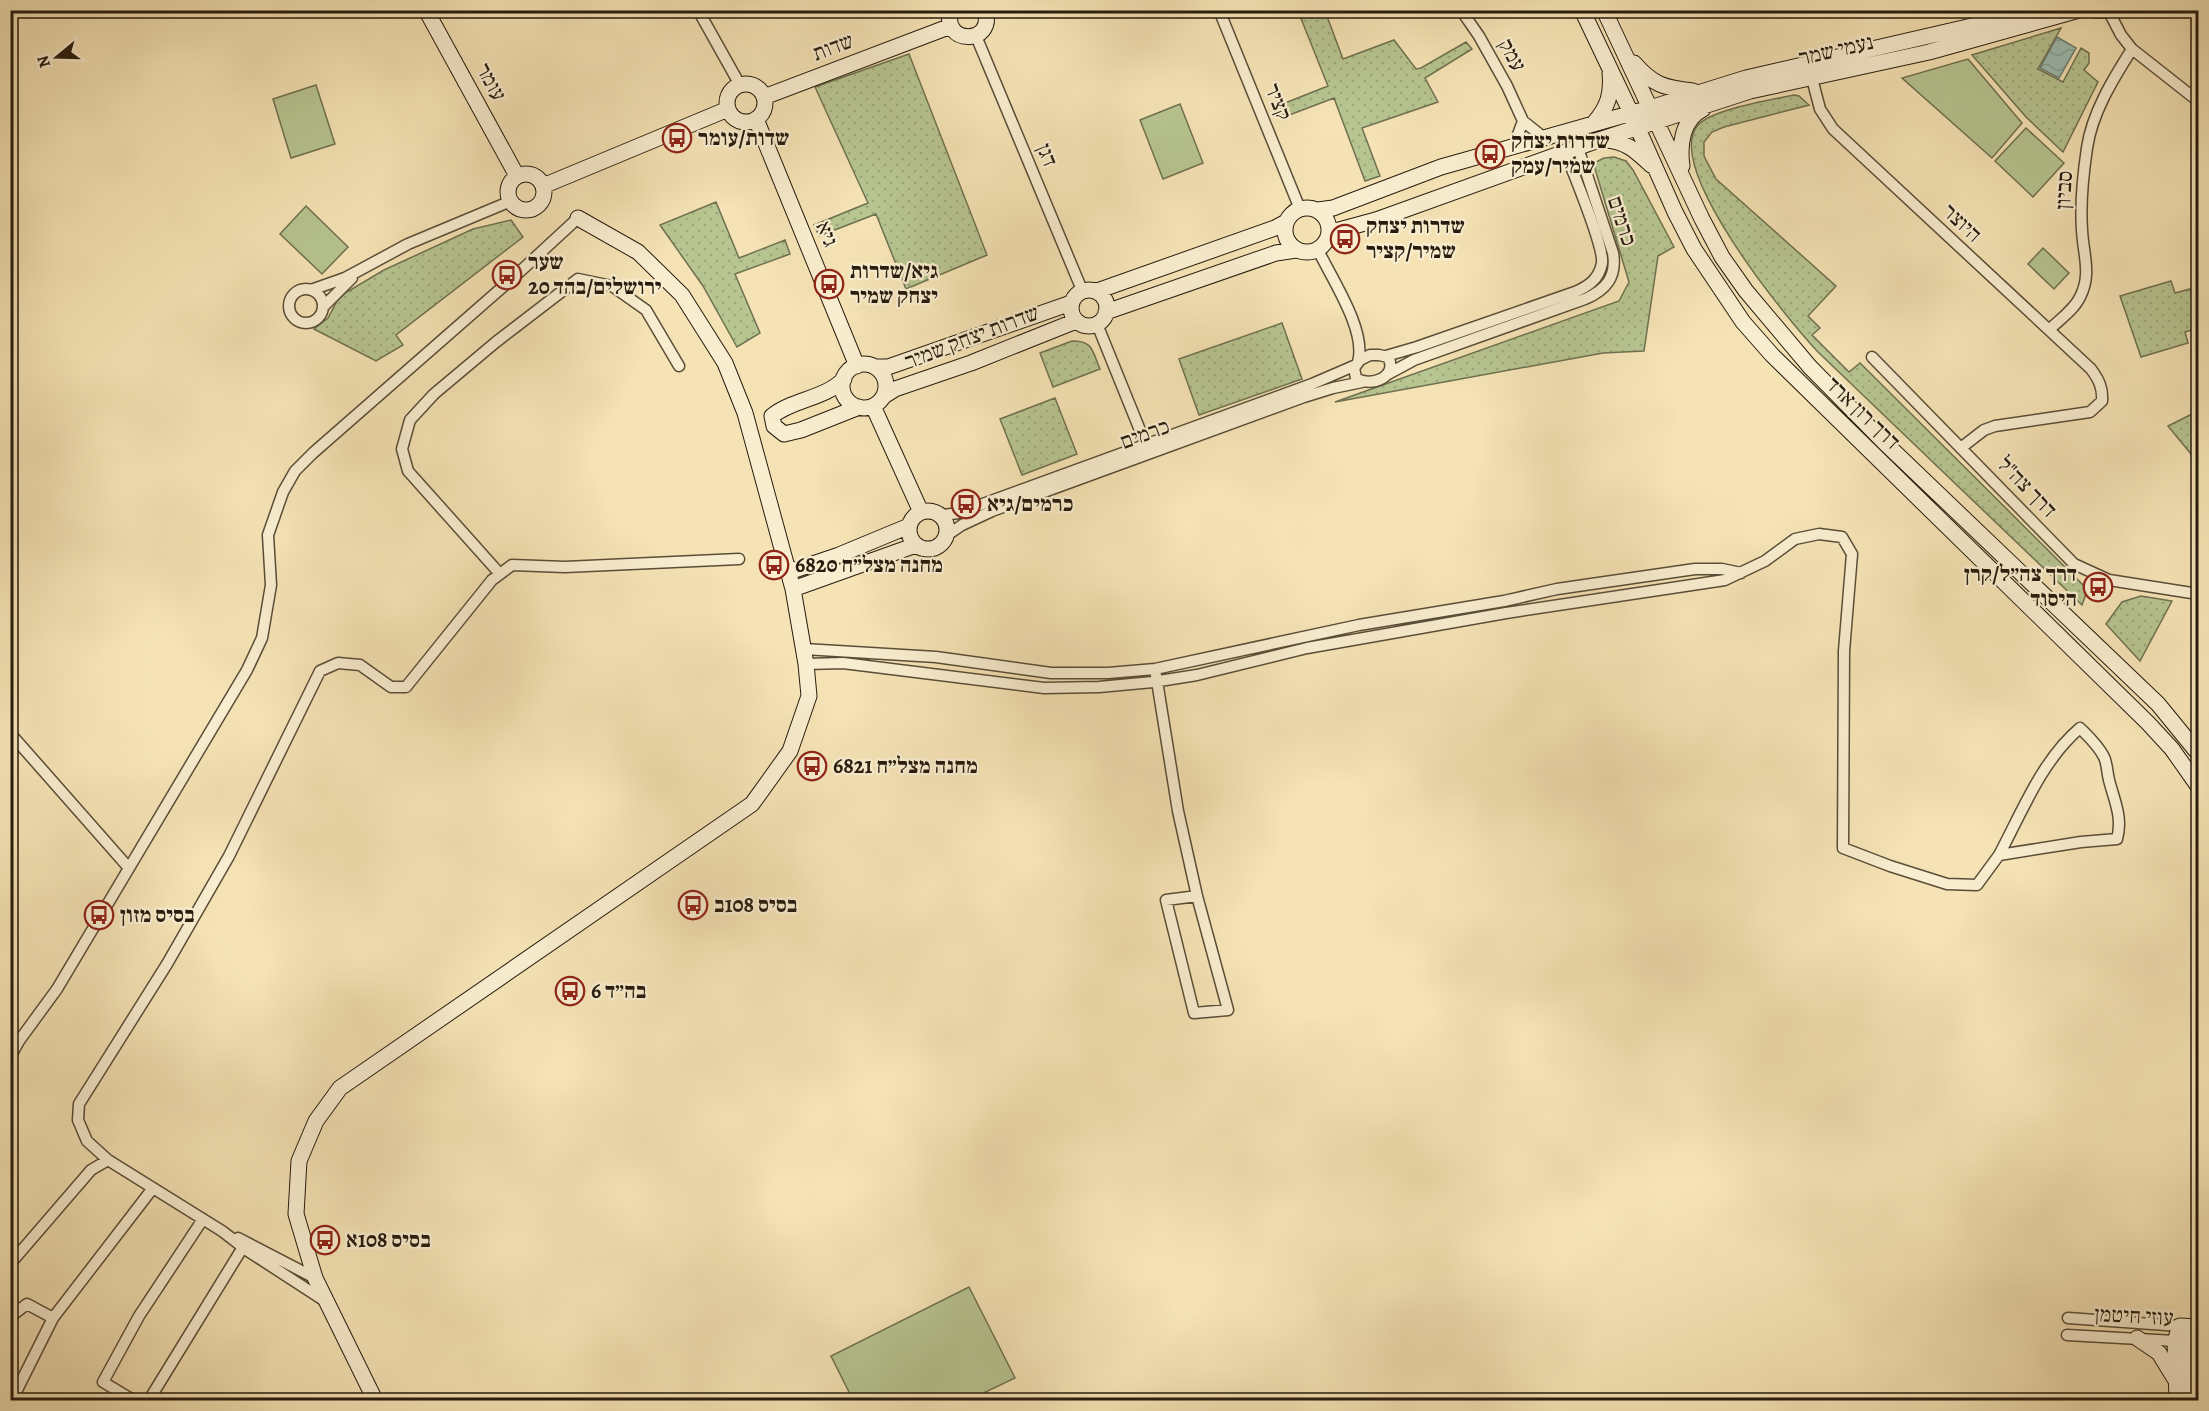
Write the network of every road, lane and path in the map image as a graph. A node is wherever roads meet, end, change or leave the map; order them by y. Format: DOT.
graph roads {
  1 [pos="426,10"];
  2 [pos="698,10"];
  3 [pos="1219,10"];
  4 [pos="1461,10"];
  5 [pos="1582,10"];
  6 [pos="1604,10"];
  7 [pos="2040,10"];
  8 [pos="2079,10"];
  9 [pos="2094,10"];
  10 [pos="2106,10"];
  11 [pos="988,12"];
  12 [pos="951,18"];
  13 [pos="976,36"];
  14 [pos="2132,49"];
  15 [pos="1625,52"];
  16 [pos="1609,67"];
  17 [pos="1810,71"];
  18 [pos="740,85"];
  19 [pos="1702,91"];
  20 [pos="764,97"];
  21 [pos="1724,99"];
  22 [pos="2199,101"];
  23 [pos="728,109"];
  24 [pos="1631,113"];
  25 [pos="1653,115"];
  26 [pos="756,119"];
  27 [pos="1523,121"];
  28 [pos="1594,123"];
  29 [pos="1638,127"];
  30 [pos="1542,137"];
  31 [pos="1593,142"];
  32 [pos="1514,145"];
  33 [pos="1571,150"];
  34 [pos="1656,171"];
  35 [pos="517,176"];
  36 [pos="1684,178"];
  37 [pos="543,186"];
  38 [pos="511,201"];
  39 [pos="1300,209"];
  40 [pos="1318,210"];
  41 [pos="578,218"];
  42 [pos="1286,222"];
  43 [pos="1329,236"];
  44 [pos="1296,250"];
  45 [pos="1318,250"];
  46 [pos="361,270"];
  47 [pos="311,290"];
  48 [pos="1090,291"];
  49 [pos="1071,303"];
  50 [pos="323,307"];
  51 [pos="1107,312"];
  52 [pos="1076,321"];
  53 [pos="1096,324"];
  54 [pos="1354,324"];
  55 [pos="2049,330"];
  56 [pos="1384,356"];
  57 [pos="1872,357"];
  58 [pos="1357,364"];
  59 [pos="678,366"];
  60 [pos="857,366"];
  61 [pos="875,368"];
  62 [pos="1388,374"];
  63 [pos="844,379"];
  64 [pos="1362,382"];
  65 [pos="872,403"];
  66 [pos="1962,447"];
  67 [pos="1147,449"];
  68 [pos="921,512"];
  69 [pos="938,514"];
  70 [pos="909,526"];
  71 [pos="946,536"];
  72 [pos="916,545"];
  73 [pos="739,559"];
  74 [pos="789,572"];
  75 [pos="1741,573"];
  76 [pos="500,574"];
  77 [pos="793,589"];
  78 [pos="2199,594"];
  79 [pos="805,656"];
  80 [pos="1155,669"];
  81 [pos="1157,681"];
  82 [pos="10,733"];
  83 [pos="2199,753"];
  84 [pos="2199,786"];
  85 [pos="1999,855"];
  86 [pos="128,867"];
  87 [pos="1197,896"];
  88 [pos="10,1057"];
  89 [pos="108,1160"];
  90 [pos="153,1188"];
  91 [pos="202,1219"];
  92 [pos="222,1231"];
  93 [pos="243,1247"];
  94 [pos="10,1264"];
  95 [pos="315,1278"];
  96 [pos="328,1303"];
  97 [pos="10,1317"];
  98 [pos="53,1317"];
  99 [pos="2068,1318"];
  100 [pos="2180,1326"];
  101 [pos="2199,1327"];
  102 [pos="2067,1335"];
  103 [pos="2137,1338"];
  104 [pos="2186,1342"];
  105 [pos="2199,1361"];
  106 [pos="2181,1390"];
  107 [pos="373,1399"];
  108 [pos="12,1401"];
  109 [pos="132,1401"];
  110 [pos="149,1401"];
  111 [pos="2189,1401"];
  1 -- 35 [label="street, עומר"];
  2 -- 18 [label="street"];
  3 -- 39 [label="street, קציר"];
  4 -- 27 [label="street, עמק"];
  5 -- 16 [label="street, דרך רון ארד"];
  6 -- 15 [label="street, דרך רון ארד"];
  7 -- 17 [label="street, נעמי שמר"];
  8 -- 17 [label="street, נעמי שמר"];
  9 -- 10 [label="street"];
  10 -- 14 [label="street"];
  11 -- 13 [label="street"];
  12 -- 13 [label="street"];
  12 -- 20 [label="street, שדות"];
  13 -- 48 [label="street, דגן"];
  14 -- 22 [label="street"];
  14 -- 55 [label="street, סביון"];
  15 -- 19 [label="street"];
  15 -- 25 [label="street, דרך רון ארד"];
  16 -- 24 [label="street, דרך רון ארד"];
  16 -- 28 [label="street"];
  17 -- 19 [label="street, נעמי שמר"];
  17 -- 21 [label="street, נעמי שמר"];
  17 -- 55 [label="street, היוצר"];
  18 -- 20 [label="street"];
  18 -- 23 [label="street"];
  19 -- 25 [label="street, נעמי שמר"];
  20 -- 26 [label="street"];
  21 -- 25 [label="street, נעמי שמר"];
  21 -- 36 [label="street"];
  23 -- 26 [label="street"];
  23 -- 37 [label="street"];
  24 -- 25 [label="street, נעמי שמר"];
  24 -- 28 [label="street"];
  24 -- 29 [label="street, דרך רון ארד"];
  25 -- 29 [label="street, נעמי שמר"];
  25 -- 36 [label="street, דרך רון ארד"];
  26 -- 60 [label="street, גיא"];
  27 -- 30 [label="street, עמק"];
  27 -- 32 [label="street"];
  28 -- 30 [label="street"];
  29 -- 31 [label="street"];
  29 -- 34 [label="street, דרך רון ארד"];
  30 -- 32 [label="street"];
  31 -- 33 [label="street"];
  31 -- 34 [label="street"];
  32 -- 40 [label="street"];
  33 -- 43 [label="street"];
  33 -- 56 [label="street, כרמים"];
  33 -- 62 [label="street, כרמים"];
  34 -- 84 [label="street, דרך רון ארד"];
  35 -- 37 [label="street"];
  35 -- 38 [label="street"];
  36 -- 83 [label="street, דרך רון ארד"];
  37 -- 38 [label="street"];
  38 -- 46 [label="street"];
  39 -- 40 [label="street"];
  39 -- 42 [label="street"];
  40 -- 43 [label="street"];
  41 -- 74 [label="street"];
  41 -- 86 [label="street"];
  42 -- 44 [label="street"];
  42 -- 48 [label="street"];
  43 -- 45 [label="street"];
  44 -- 45 [label="street"];
  44 -- 51 [label="street"];
  45 -- 54 [label="street"];
  46 -- 47 [label="street"];
  46 -- 50 [label="street"];
  47 -- 50 [label="street"];
  47 -- 50 [label="street"];
  48 -- 49 [label="street"];
  48 -- 51 [label="street"];
  49 -- 52 [label="street"];
  49 -- 61 [label="street, שדרות יצחק שמיר"];
  51 -- 53 [label="street"];
  52 -- 53 [label="street"];
  52 -- 65 [label="street, שדרות יצחק שמיר"];
  53 -- 67 [label="street"];
  54 -- 56 [label="street"];
  54 -- 58 [label="street"];
  55 -- 66 [label="street, היוצר"];
  56 -- 58 [label="street"];
  56 -- 62 [label="street"];
  57 -- 66 [label="street, דרך צה\"ל"];
  58 -- 64 [label="street"];
  58 -- 67 [label="street, כרמים"];
  59 -- 76 [label="street"];
  60 -- 61 [label="street"];
  60 -- 63 [label="street"];
  61 -- 65 [label="street"];
  62 -- 64 [label="street"];
  63 -- 65 [label="street"];
  63 -- 65 [label="street, שדרות יצחק שמיר"];
  64 -- 67 [label="street, כרמים"];
  65 -- 68 [label="street"];
  66 -- 78 [label="street, דרך צה\"ל"];
  67 -- 69 [label="street, כרמים"];
  67 -- 71 [label="street, כרמים"];
  68 -- 69 [label="street"];
  68 -- 70 [label="street"];
  69 -- 71 [label="street"];
  70 -- 72 [label="street"];
  70 -- 74 [label="street"];
  71 -- 72 [label="street"];
  72 -- 77 [label="street"];
  73 -- 76 [label="street"];
  74 -- 77 [label="street"];
  75 -- 80 [label="street"];
  75 -- 81 [label="street"];
  75 -- 85 [label="street"];
  76 -- 89 [label="street"];
  77 -- 79 [label="street"];
  79 -- 80 [label="street"];
  79 -- 81 [label="street"];
  79 -- 95 [label="street"];
  80 -- 81 [label="street"];
  81 -- 87 [label="street"];
  82 -- 86 [label="street"];
  85 -- 85 [label="street"];
  86 -- 88 [label="street"];
  87 -- 87 [label="street"];
  89 -- 90 [label="street"];
  89 -- 94 [label="street"];
  90 -- 91 [label="street"];
  90 -- 98 [label="street"];
  91 -- 92 [label="street"];
  91 -- 109 [label="street"];
  92 -- 93 [label="street"];
  92 -- 95 [label="street"];
  93 -- 96 [label="street"];
  93 -- 110 [label="street"];
  95 -- 96 [label="street"];
  96 -- 107 [label="street"];
  97 -- 98 [label="street"];
  98 -- 108 [label="street"];
  99 -- 100 [label="street, עוזי חיטמן"];
  100 -- 101 [label="street, עוזי חיטמן"];
  100 -- 104 [label="street"];
  102 -- 103 [label="street, עוזי חיטמן"];
  103 -- 104 [label="street, עוזי חיטמן"];
  103 -- 106 [label="street"];
  104 -- 106 [label="street"];
  105 -- 106 [label="street"];
  106 -- 111 [label="street"];
}
